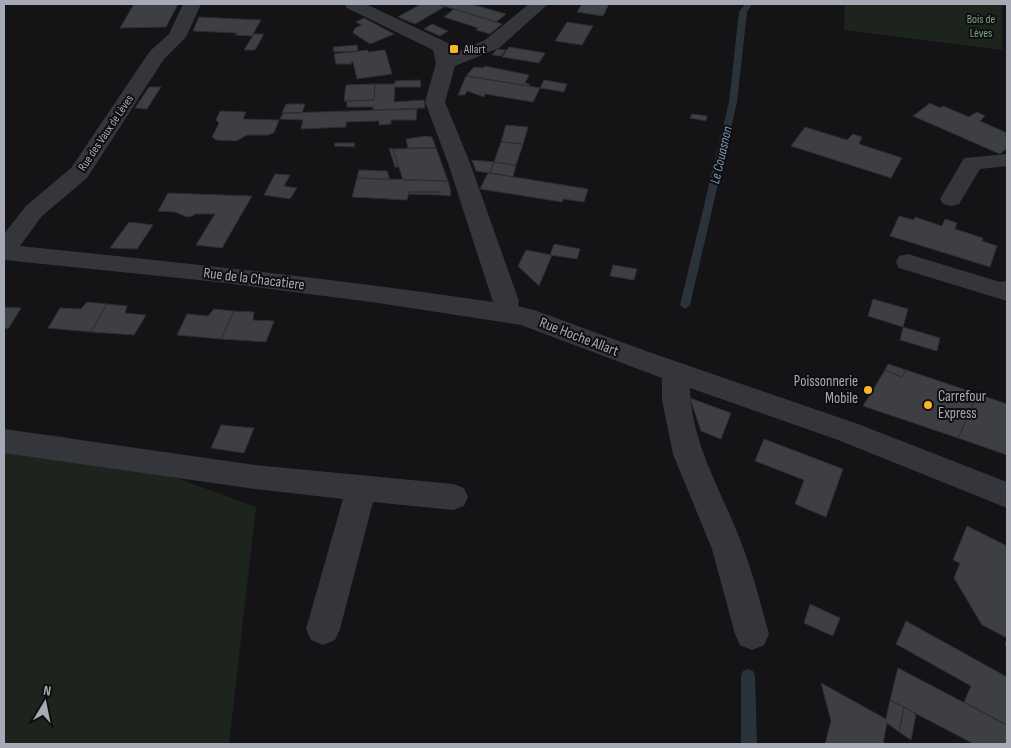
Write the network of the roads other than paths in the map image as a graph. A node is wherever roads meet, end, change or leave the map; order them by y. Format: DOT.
graph roads {
  1 [pos="192,4"];
  2 [pos="354,4"];
  3 [pos="538,4"];
  4 [pos="446,64"];
  5 [pos="1007,160"];
  6 [pos="951,199"];
  7 [pos="4,251"];
  8 [pos="908,262"];
  9 [pos="1007,289"];
  10 [pos="503,313"];
  11 [pos="676,372"];
  12 [pos="4,441"];
  13 [pos="362,487"];
  14 [pos="1007,495"];
  15 [pos="453,497"];
  16 [pos="323,629"];
  17 [pos="752,634"];
  1 -- 7 [label="street, Rue des Vaux de Lèves"];
  2 -- 4 [label="street"];
  3 -- 4 [label="street"];
  4 -- 10 [label="street"];
  5 -- 6 [label="street"];
  7 -- 10 [label="street, Rue de la Chacatiere"];
  8 -- 9 [label="street"];
  10 -- 11 [label="street, Rue Hoche Allart"];
  11 -- 14 [label="street, Rue Hoche Allart"];
  11 -- 17 [label="street"];
  12 -- 13 [label="street"];
  13 -- 15 [label="street"];
  13 -- 16 [label="street"];
}
